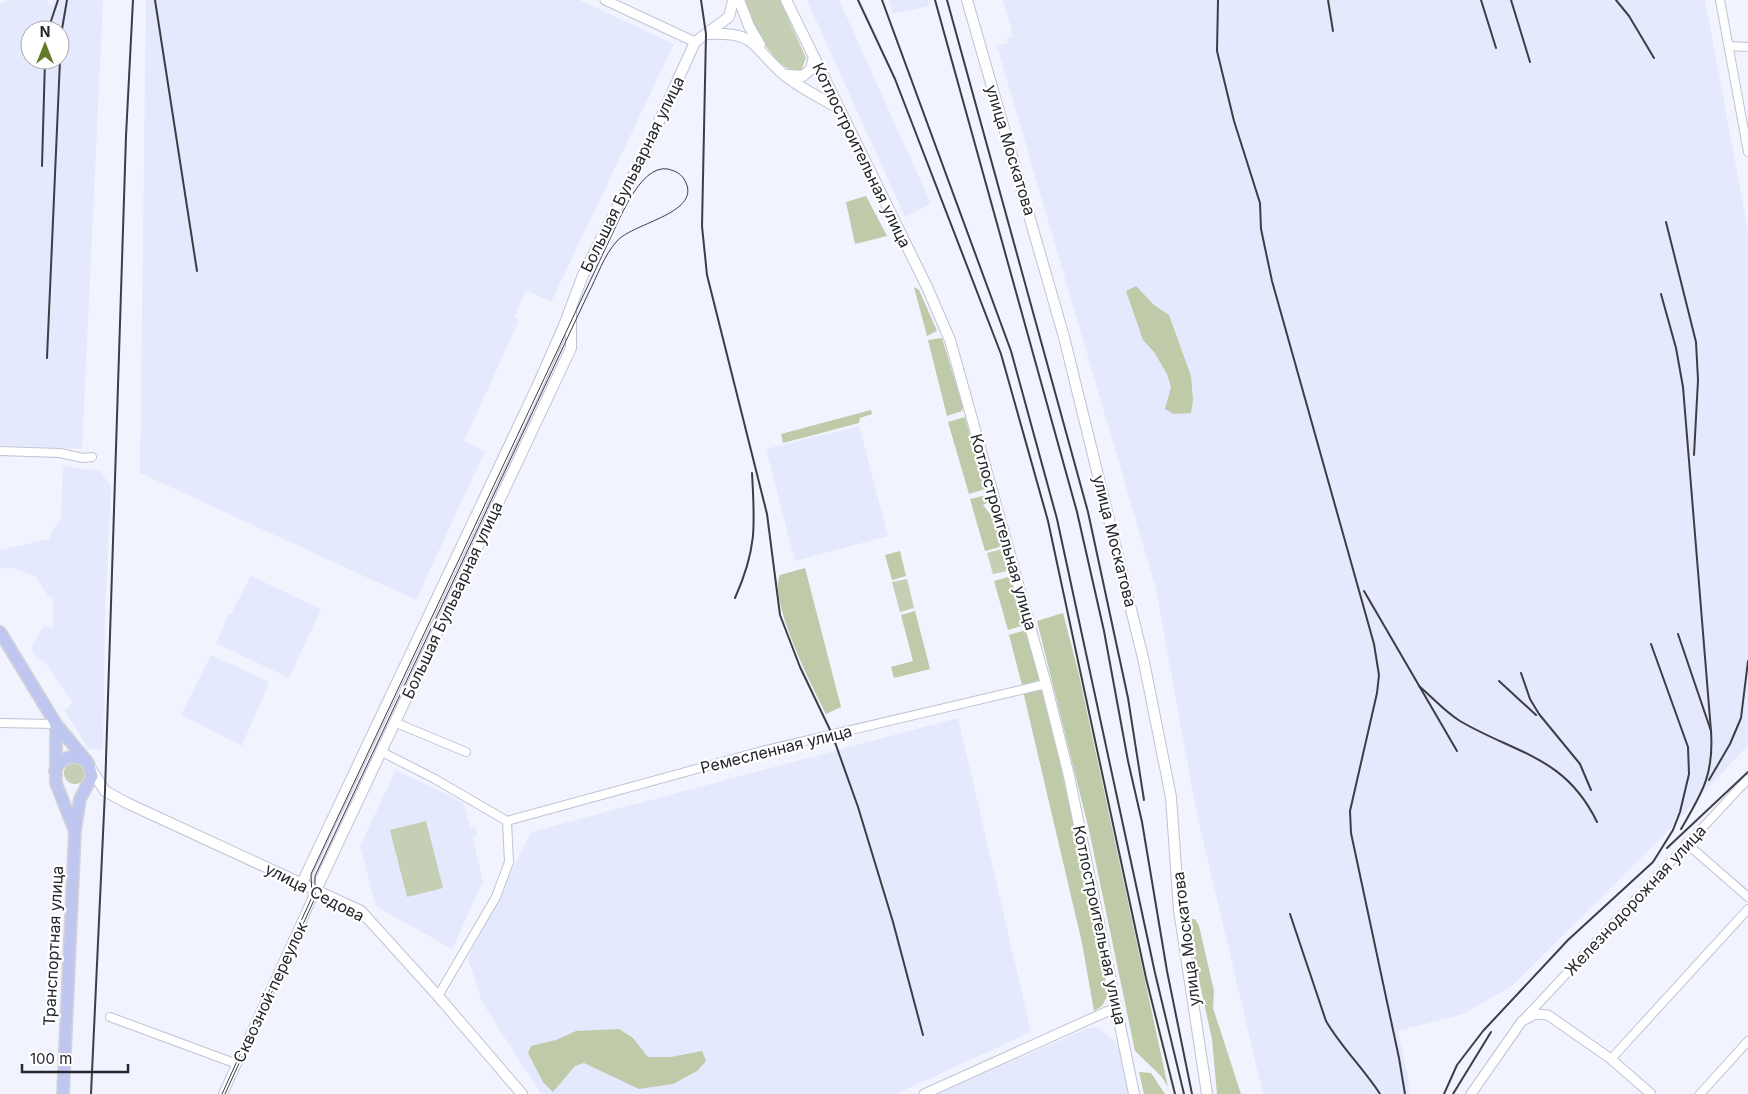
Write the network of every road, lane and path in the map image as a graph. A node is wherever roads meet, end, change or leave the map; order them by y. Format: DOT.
graph roads {
  1 [pos="605,0"];
  2 [pos="734,0"];
  3 [pos="739,0"];
  4 [pos="786,0"];
  5 [pos="967,0"];
  6 [pos="1720,0"];
  7 [pos="706,34"];
  8 [pos="695,42"];
  9 [pos="1729,46"];
  10 [pos="1748,46"];
  11 [pos="766,57"];
  12 [pos="814,57"];
  13 [pos="782,74"];
  14 [pos="839,108"];
  15 [pos="1745,118"];
  16 [pos="1748,152"];
  17 [pos="571,306"];
  18 [pos="0,451"];
  19 [pos="92,457"];
  20 [pos="0,632"];
  21 [pos="1046,684"];
  22 [pos="394,722"];
  23 [pos="0,723"];
  24 [pos="56,724"];
  25 [pos="380,751"];
  26 [pos="466,752"];
  27 [pos="90,766"];
  28 [pos="56,778"];
  29 [pos="1748,779"];
  30 [pos="105,791"];
  31 [pos="83,792"];
  32 [pos="507,821"];
  33 [pos="74,830"];
  34 [pos="1686,844"];
  35 [pos="302,884"];
  36 [pos="316,890"];
  37 [pos="1748,897"];
  38 [pos="1748,909"];
  39 [pos="438,996"];
  40 [pos="1117,1006"];
  41 [pos="110,1017"];
  42 [pos="1522,1021"];
  43 [pos="1748,1041"];
  44 [pos="1610,1059"];
  45 [pos="237,1064"];
  46 [pos="63,1094"];
  47 [pos="223,1094"];
  48 [pos="522,1094"];
  49 [pos="924,1094"];
  50 [pos="1134,1094"];
  51 [pos="1207,1094"];
  52 [pos="1471,1094"];
  53 [pos="1651,1094"];
  54 [pos="1700,1094"];
  1 -- 8 [label="street"];
  2 -- 7 [label="main road"];
  3 -- 11 [label="main road"];
  4 -- 12 [label="main road, Котлостроительная улица"];
  5 -- 51 [label="main road, улица Москатова"];
  6 -- 9 [label="street"];
  7 -- 8 [label="main road"];
  7 -- 11 [label="main road"];
  8 -- 17 [label="main road, Большая Бульварная улица"];
  9 -- 10 [label="street"];
  9 -- 15 [label="street"];
  11 -- 13 [label="main road"];
  12 -- 13 [label="main road"];
  12 -- 14 [label="main road, Котлостроительная улица"];
  13 -- 14 [label="main road"];
  14 -- 21 [label="main road, Котлостроительная улица"];
  15 -- 16 [label="street"];
  17 -- 22 [label="main road, Большая Бульварная улица"];
  17 -- 35 [label="main road, Большая Бульварная улица"];
  18 -- 19 [label="street"];
  20 -- 24 [label="main road"];
  21 -- 32 [label="street, Ремесленная улица"];
  21 -- 40 [label="main road, Котлостроительная улица"];
  22 -- 25 [label="main road, Большая Бульварная улица"];
  22 -- 26 [label="street"];
  23 -- 24 [label="street"];
  24 -- 27 [label="main road"];
  24 -- 28 [label="main road"];
  25 -- 32 [label="street"];
  25 -- 36 [label="main road, Большая Бульварная улица"];
  27 -- 28 [label="main road"];
  27 -- 30 [label="main road, улица Седова"];
  27 -- 31 [label="main road"];
  28 -- 31 [label="main road"];
  28 -- 33 [label="main road"];
  29 -- 34 [label="street, Железнодорожная улица"];
  30 -- 31 [label="main road"];
  30 -- 35 [label="main road, улица Седова"];
  31 -- 33 [label="main road"];
  32 -- 39 [label="street"];
  33 -- 46 [label="main road, Транспортная улица"];
  34 -- 37 [label="street"];
  34 -- 42 [label="street, Железнодорожная улица"];
  35 -- 36 [label="main road, улица Седова"];
  36 -- 39 [label="main road, улица Седова"];
  36 -- 45 [label="street, Сквозной переулок"];
  38 -- 44 [label="street"];
  39 -- 48 [label="main road, улица Седова"];
  40 -- 49 [label="street"];
  40 -- 50 [label="main road, Котлостроительная улица"];
  41 -- 45 [label="street"];
  42 -- 44 [label="street, Железнодорожная улица"];
  42 -- 52 [label="street, Железнодорожная улица"];
  43 -- 54 [label="street"];
  44 -- 53 [label="street"];
  45 -- 47 [label="street, Сквозной переулок"];
}
